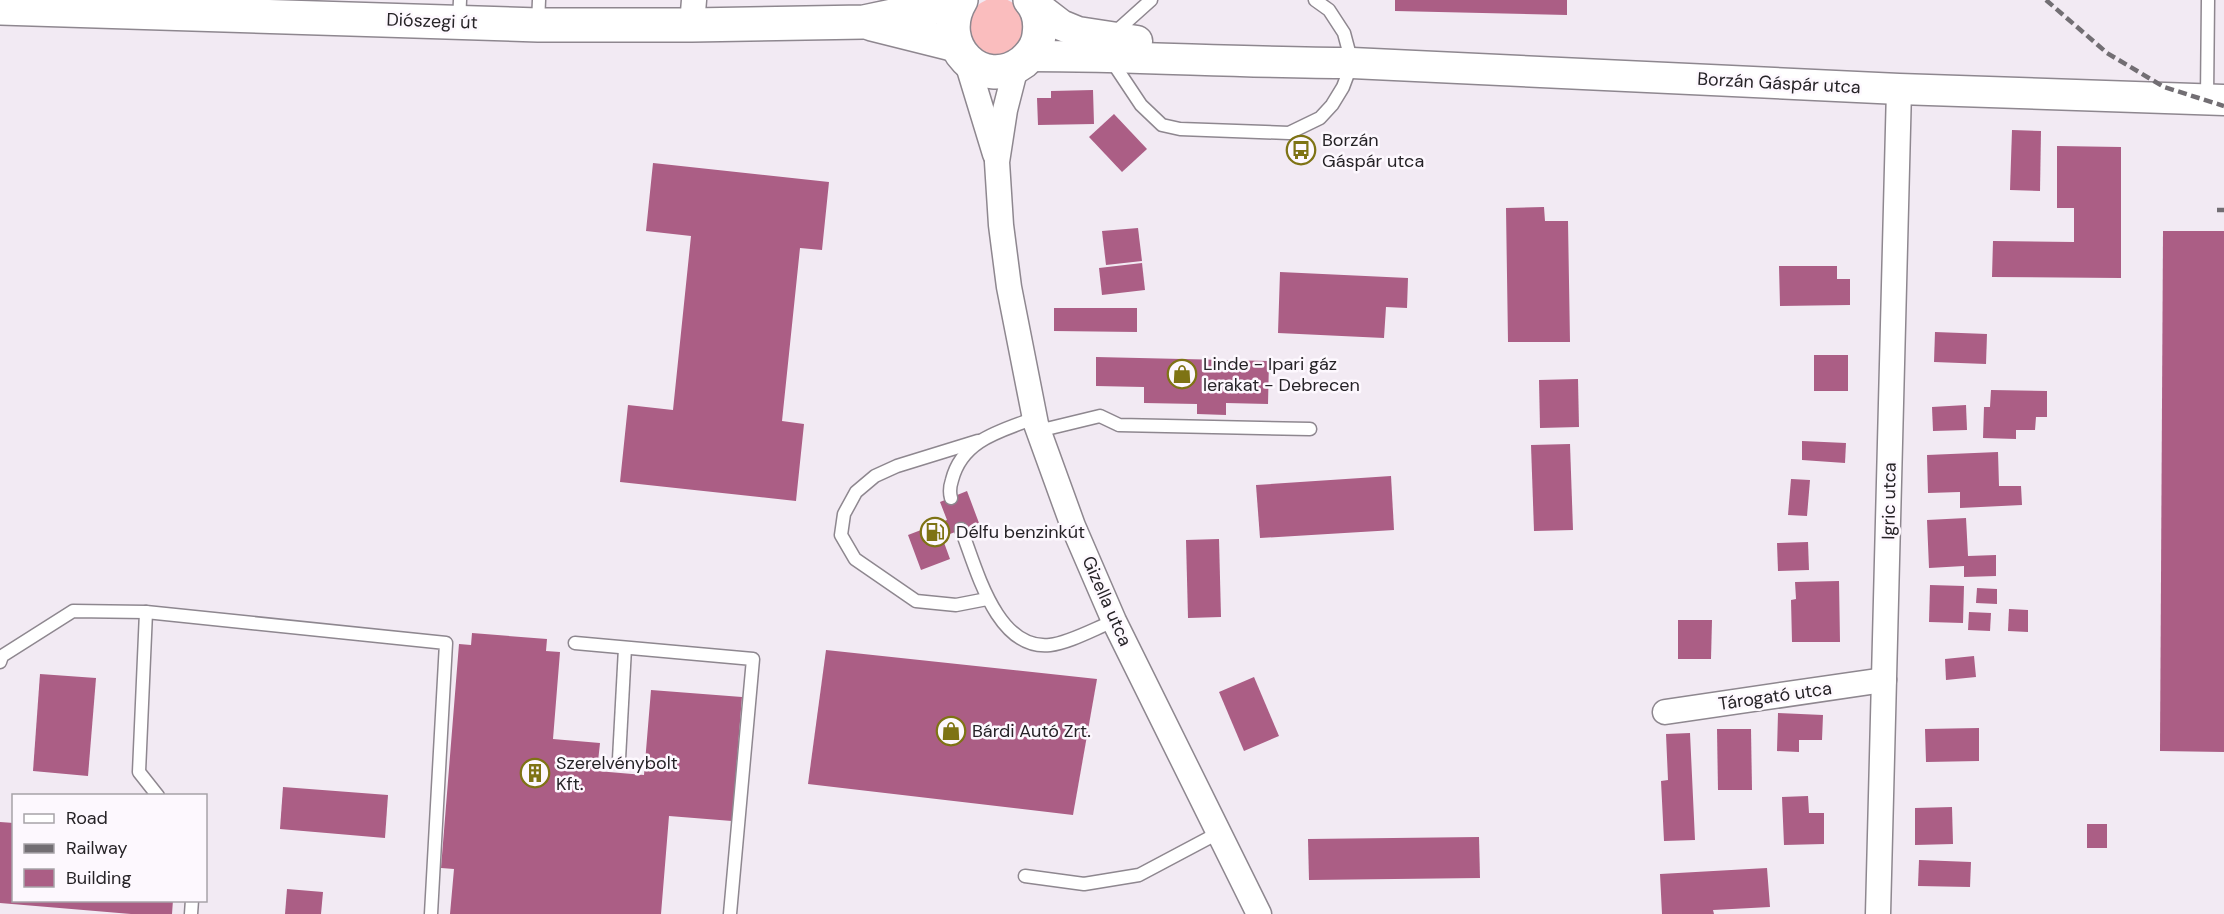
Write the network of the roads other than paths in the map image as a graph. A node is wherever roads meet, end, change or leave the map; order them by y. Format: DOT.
graph roads {
  1 [pos="955,0"];
  2 [pos="962,0"];
  3 [pos="1151,0"];
  4 [pos="1315,0"];
  5 [pos="2208,0"];
  6 [pos="1033,3"];
  7 [pos="170,6"];
  8 [pos="0,8"];
  9 [pos="460,11"];
  10 [pos="538,12"];
  11 [pos="693,13"];
  12 [pos="864,22"];
  13 [pos="1109,46"];
  14 [pos="961,52"];
  15 [pos="1023,62"];
  16 [pos="1352,63"];
  17 [pos="1899,89"];
  18 [pos="2216,100"];
  19 [pos="998,162"];
  20 [pos="1036,424"];
  21 [pos="1310,429"];
  22 [pos="978,441"];
  23 [pos="951,498"];
  24 [pos="961,530"];
  25 [pos="987,599"];
  26 [pos="147,612"];
  27 [pos="1114,621"];
  28 [pos="575,643"];
  29 [pos="625,648"];
  30 [pos="0,662"];
  31 [pos="1884,680"];
  32 [pos="1665,712"];
  33 [pos="619,759"];
  34 [pos="157,794"];
  35 [pos="1220,832"];
  36 [pos="1025,876"];
  37 [pos="431,914"];
  38 [pos="729,914"];
  39 [pos="1259,914"];
  40 [pos="1878,914"];
  1 -- 12 [label="main road, Diószegi út"];
  2 -- 14 [label="main road"];
  3 -- 13 [label="lane"];
  4 -- 16 [label="lane"];
  5 -- 18 [label="lane"];
  6 -- 13 [label="street, Borzán Gáspár utca"];
  6 -- 15 [label="main road"];
  7 -- 8 [label="main road, Diószegi út"];
  7 -- 9 [label="main road, Diószegi út"];
  9 -- 10 [label="main road, Diószegi út"];
  10 -- 11 [label="main road, Diószegi út"];
  11 -- 12 [label="main road, Diószegi út"];
  12 -- 14 [label="main road, Diószegi út"];
  13 -- 15 [label="street, Borzán Gáspár utca"];
  13 -- 16 [label="street, Borzán Gáspár utca"];
  13 -- 16 [label="lane"];
  14 -- 15 [label="main road, Diószegi út"];
  14 -- 19 [label="street, Gizella utca"];
  15 -- 19 [label="street, Gizella utca"];
  16 -- 17 [label="street, Borzán Gáspár utca"];
  17 -- 18 [label="street, Borzán Gáspár utca"];
  17 -- 31 [label="street, Igric utca"];
  19 -- 20 [label="street, Gizella utca"];
  20 -- 21 [label="lane"];
  20 -- 22 [label="lane"];
  20 -- 27 [label="street, Gizella utca"];
  22 -- 23 [label="lane"];
  22 -- 25 [label="lane"];
  24 -- 25 [label="lane"];
  25 -- 27 [label="lane"];
  26 -- 30 [label="lane"];
  26 -- 34 [label="lane"];
  26 -- 37 [label="lane"];
  27 -- 35 [label="street, Gizella utca"];
  28 -- 29 [label="lane"];
  29 -- 33 [label="lane"];
  29 -- 38 [label="lane"];
  31 -- 32 [label="street, Tárogató utca"];
  31 -- 40 [label="street, Igric utca"];
  35 -- 36 [label="lane"];
  35 -- 39 [label="street, Gizella utca"];
}
